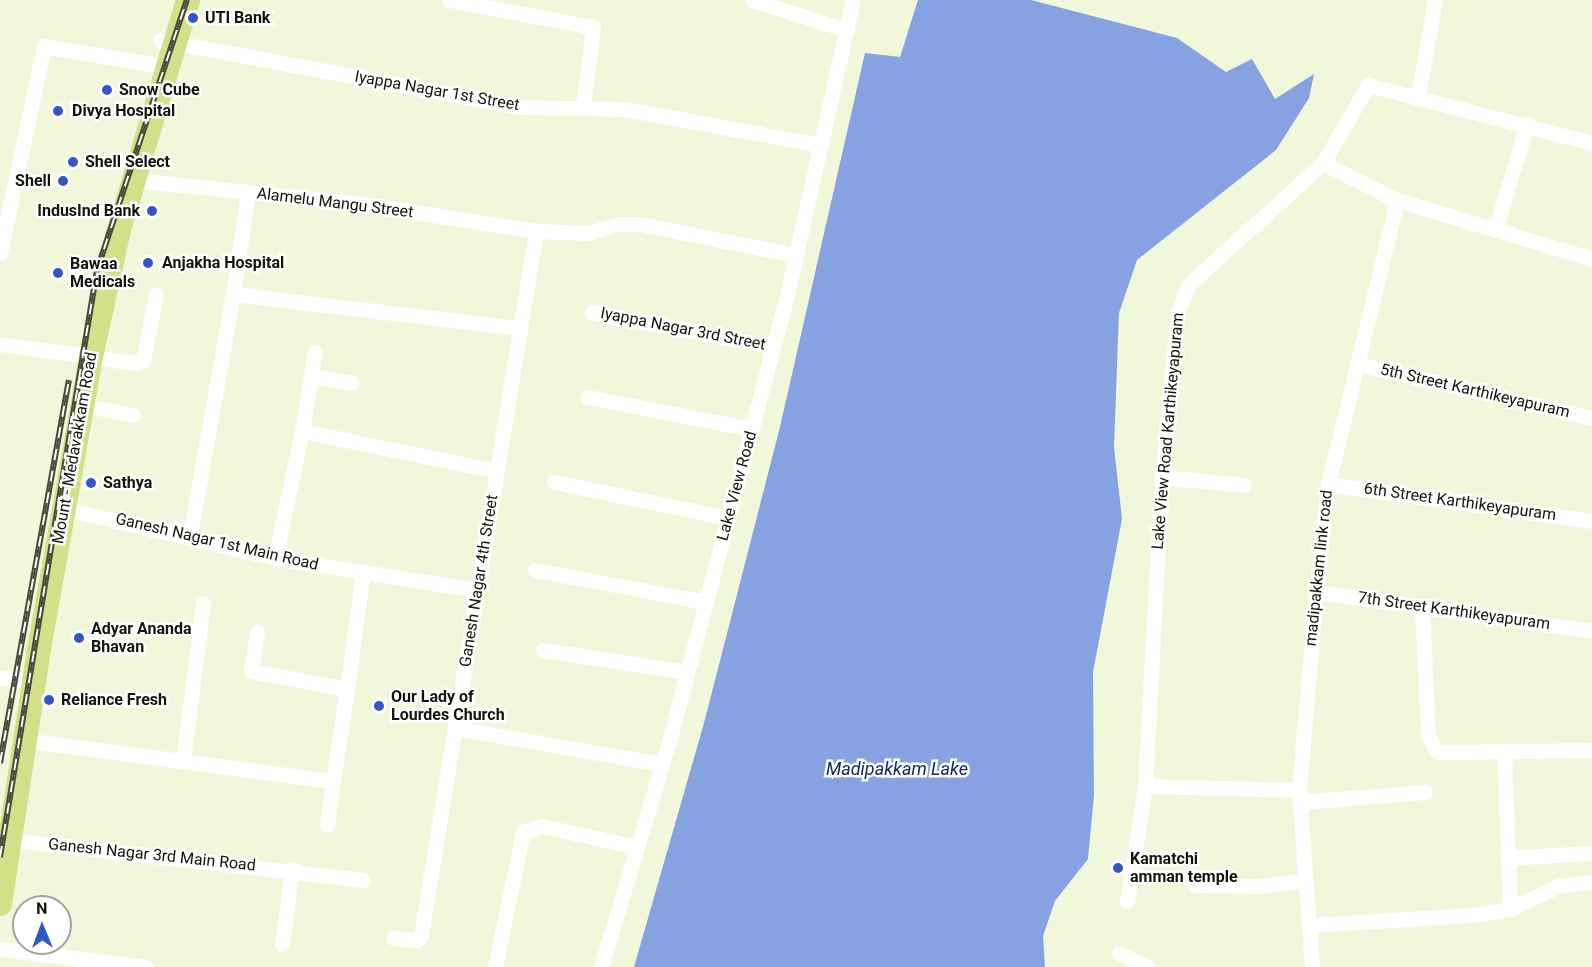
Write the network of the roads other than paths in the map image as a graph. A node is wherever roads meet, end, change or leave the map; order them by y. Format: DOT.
graph roads {
  1 [pos="173,0"];
  2 [pos="188,0"];
  3 [pos="449,0"];
  4 [pos="752,0"];
  5 [pos="853,0"];
  6 [pos="1435,0"];
  7 [pos="847,30"];
  8 [pos="167,42"];
  9 [pos="152,64"];
  10 [pos="1418,96"];
  11 [pos="583,108"];
  12 [pos="1527,124"];
  13 [pos="1592,143"];
  14 [pos="822,145"];
  15 [pos="1323,163"];
  16 [pos="134,180"];
  17 [pos="248,192"];
  18 [pos="1396,200"];
  19 [pos="1495,230"];
  20 [pos="536,231"];
  21 [pos="0,253"];
  22 [pos="795,255"];
  23 [pos="1592,260"];
  24 [pos="156,294"];
  25 [pos="232,294"];
  26 [pos="592,312"];
  27 [pos="520,328"];
  28 [pos="0,344"];
  29 [pos="773,346"];
  30 [pos="315,352"];
  31 [pos="86,356"];
  32 [pos="1357,364"];
  33 [pos="311,376"];
  34 [pos="351,383"];
  35 [pos="588,398"];
  36 [pos="82,405"];
  37 [pos="133,415"];
  38 [pos="1592,418"];
  39 [pos="752,429"];
  40 [pos="302,431"];
  41 [pos="497,471"];
  42 [pos="1161,477"];
  43 [pos="554,482"];
  44 [pos="1328,484"];
  45 [pos="1244,485"];
  46 [pos="58,507"];
  47 [pos="728,518"];
  48 [pos="1592,521"];
  49 [pos="190,535"];
  50 [pos="275,558"];
  51 [pos="535,570"];
  52 [pos="363,572"];
  53 [pos="477,590"];
  54 [pos="1316,592"];
  55 [pos="706,602"];
  56 [pos="203,603"];
  57 [pos="1422,607"];
  58 [pos="1592,631"];
  59 [pos="257,632"];
  60 [pos="543,650"];
  61 [pos="687,672"];
  62 [pos="12,679"];
  63 [pos="346,689"];
  64 [pos="455,728"];
  65 [pos="24,740"];
  66 [pos="1504,750"];
  67 [pos="1592,750"];
  68 [pos="183,760"];
  69 [pos="662,764"];
  70 [pos="333,781"];
  71 [pos="1145,786"];
  72 [pos="1425,792"];
  73 [pos="1299,796"];
  74 [pos="0,808"];
  75 [pos="327,825"];
  76 [pos="12,840"];
  77 [pos="637,847"];
  78 [pos="1588,853"];
  79 [pos="1507,858"];
  80 [pos="292,869"];
  81 [pos="363,879"];
  82 [pos="1303,881"];
  83 [pos="1592,882"];
  84 [pos="1195,885"];
  85 [pos="1126,901"];
  86 [pos="0,904"];
  87 [pos="1509,909"];
  88 [pos="1310,925"];
  89 [pos="393,938"];
  90 [pos="282,944"];
  91 [pos="0,949"];
  92 [pos="1119,953"];
  93 [pos="146,967"];
  94 [pos="495,967"];
  95 [pos="601,967"];
  96 [pos="1148,967"];
  97 [pos="1312,967"];
  1 -- 8 [label="main road, Mount - Medavakkam Road"];
  2 -- 8 [label="main road, Mount - Medavakkam Road"];
  3 -- 11 [label="street"];
  4 -- 7 [label="street"];
  5 -- 7 [label="street, Lake View Road"];
  6 -- 10 [label="street"];
  7 -- 14 [label="street, Lake View Road"];
  8 -- 9 [label="main road, Mount - Medavakkam Road"];
  8 -- 11 [label="street, Iyappa Nagar 1st Street"];
  8 -- 16 [label="main road, Mount - Medavakkam Road"];
  9 -- 21 [label="street"];
  9 -- 31 [label="main road, Mount - Medavakkam Road"];
  10 -- 12 [label="street"];
  10 -- 15 [label="street, Lake View Road Karthikeyapuram"];
  11 -- 14 [label="street, Iyappa Nagar 1st Street"];
  12 -- 13 [label="street"];
  12 -- 19 [label="street"];
  14 -- 22 [label="street, Lake View Road"];
  15 -- 18 [label="street"];
  15 -- 42 [label="street, Lake View Road Karthikeyapuram"];
  16 -- 17 [label="street, Alamelu Mangu Street"];
  16 -- 31 [label="main road, Mount - Medavakkam Road"];
  17 -- 20 [label="street, Alamelu Mangu Street"];
  17 -- 25 [label="street"];
  18 -- 19 [label="street"];
  18 -- 32 [label="street, madipakkam link road"];
  19 -- 23 [label="street"];
  20 -- 22 [label="street, Alamelu Mangu Street"];
  20 -- 27 [label="street, Ganesh Nagar 4th Street"];
  22 -- 29 [label="street, Lake View Road"];
  24 -- 31 [label="street"];
  25 -- 27 [label="street"];
  25 -- 49 [label="street"];
  26 -- 29 [label="street, Iyappa Nagar 3rd Street"];
  27 -- 41 [label="street, Ganesh Nagar 4th Street"];
  28 -- 31 [label="street"];
  29 -- 39 [label="street, Lake View Road"];
  30 -- 33 [label="street"];
  31 -- 36 [label="main road, Mount - Medavakkam Road"];
  31 -- 46 [label="main road, Mount - Medavakkam Road"];
  32 -- 38 [label="street, 5th Street Karthikeyapuram"];
  32 -- 44 [label="street, madipakkam link road"];
  33 -- 34 [label="street"];
  33 -- 40 [label="street"];
  35 -- 39 [label="street"];
  36 -- 37 [label="street"];
  36 -- 46 [label="main road, Mount - Medavakkam Road"];
  39 -- 47 [label="street, Lake View Road"];
  40 -- 41 [label="street"];
  40 -- 50 [label="street"];
  41 -- 53 [label="street, Ganesh Nagar 4th Street"];
  42 -- 45 [label="street"];
  42 -- 71 [label="street, Lake View Road Karthikeyapuram"];
  43 -- 47 [label="street"];
  44 -- 48 [label="street, 6th Street Karthikeyapuram"];
  44 -- 54 [label="street, madipakkam link road"];
  46 -- 49 [label="street, Ganesh Nagar 1st Main Road"];
  46 -- 62 [label="main road, Mount - Medavakkam Road"];
  46 -- 65 [label="main road, Mount - Medavakkam Road"];
  47 -- 55 [label="street, Lake View Road"];
  49 -- 50 [label="street, Ganesh Nagar 1st Main Road"];
  50 -- 52 [label="street, Ganesh Nagar 1st Main Road"];
  51 -- 55 [label="street"];
  52 -- 53 [label="street, Ganesh Nagar 1st Main Road"];
  52 -- 63 [label="street"];
  53 -- 64 [label="street, Ganesh Nagar 4th Street"];
  54 -- 57 [label="street, 7th Street Karthikeyapuram"];
  54 -- 73 [label="street, madipakkam link road"];
  55 -- 61 [label="street, Lake View Road"];
  56 -- 68 [label="street"];
  57 -- 58 [label="street, 7th Street Karthikeyapuram"];
  57 -- 66 [label="street"];
  59 -- 63 [label="street"];
  60 -- 61 [label="street"];
  61 -- 69 [label="street, Lake View Road"];
  62 -- 74 [label="main road, Mount - Medavakkam Road"];
  63 -- 70 [label="street"];
  64 -- 69 [label="street"];
  64 -- 89 [label="street, Ganesh Nagar 4th Street"];
  65 -- 68 [label="street"];
  65 -- 76 [label="main road, Mount - Medavakkam Road"];
  66 -- 67 [label="street"];
  66 -- 79 [label="street"];
  68 -- 70 [label="street"];
  69 -- 77 [label="street, Lake View Road"];
  70 -- 75 [label="street"];
  71 -- 73 [label="street"];
  71 -- 85 [label="street, Lake View Road Karthikeyapuram"];
  72 -- 73 [label="street"];
  73 -- 82 [label="street"];
  76 -- 80 [label="street, Ganesh Nagar 3rd Main Road"];
  76 -- 86 [label="main road, Mount - Medavakkam Road"];
  77 -- 94 [label="street"];
  77 -- 95 [label="street, Lake View Road"];
  78 -- 79 [label="street"];
  79 -- 87 [label="street"];
  80 -- 81 [label="street, Ganesh Nagar 3rd Main Road"];
  80 -- 90 [label="street"];
  82 -- 84 [label="street"];
  82 -- 88 [label="street"];
  83 -- 87 [label="street"];
  87 -- 88 [label="street"];
  88 -- 97 [label="street"];
  91 -- 93 [label="street"];
  92 -- 96 [label="street"];
}
